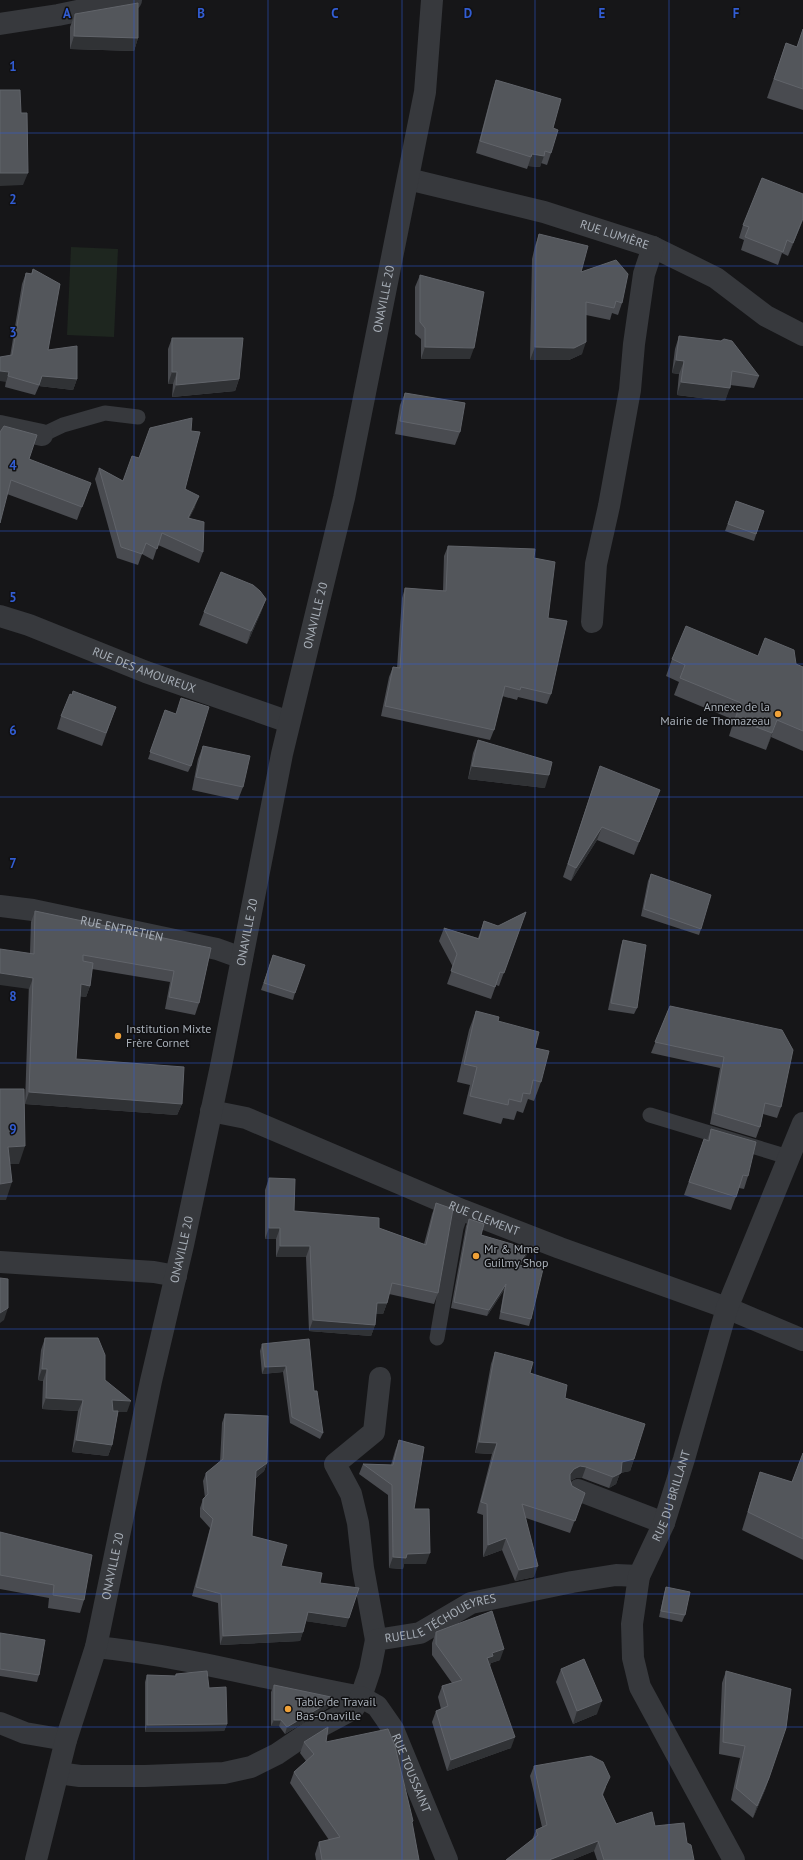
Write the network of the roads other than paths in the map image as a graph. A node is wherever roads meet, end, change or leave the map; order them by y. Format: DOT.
graph roads {
  1 [pos="132,0"];
  2 [pos="432,0"];
  3 [pos="58,8"];
  4 [pos="0,24"];
  5 [pos="408,179"];
  6 [pos="653,247"];
  7 [pos="803,334"];
  8 [pos="138,418"];
  9 [pos="0,426"];
  10 [pos="42,435"];
  11 [pos="0,616"];
  12 [pos="592,622"];
  13 [pos="289,722"];
  14 [pos="0,906"];
  15 [pos="242,958"];
  16 [pos="211,1111"];
  17 [pos="650,1115"];
  18 [pos="803,1123"];
  19 [pos="788,1157"];
  20 [pos="462,1210"];
  21 [pos="0,1262"];
  22 [pos="176,1276"];
  23 [pos="727,1308"];
  24 [pos="437,1338"];
  25 [pos="803,1340"];
  26 [pos="380,1378"];
  27 [pos="578,1490"];
  28 [pos="664,1523"];
  29 [pos="639,1576"];
  30 [pos="376,1640"];
  31 [pos="96,1647"];
  32 [pos="361,1697"];
  33 [pos="0,1723"];
  34 [pos="66,1740"];
  35 [pos="58,1773"];
  36 [pos="36,1860"];
  37 [pos="447,1860"];
  38 [pos="734,1860"];
  1 -- 3 [label="street"];
  2 -- 5 [label="street, ONAVILLE 20"];
  3 -- 4 [label="street"];
  5 -- 6 [label="street, RUE LUMIÈRE"];
  5 -- 13 [label="street, ONAVILLE 20"];
  6 -- 7 [label="street, RUE LUMIÈRE"];
  6 -- 12 [label="street"];
  8 -- 10 [label="lane"];
  9 -- 10 [label="street"];
  11 -- 13 [label="street, RUE DES AMOUREUX"];
  13 -- 15 [label="street, ONAVILLE 20"];
  14 -- 15 [label="street, RUE ENTRETIEN"];
  15 -- 16 [label="street, ONAVILLE 20"];
  16 -- 20 [label="street, RUE CLEMENT"];
  16 -- 22 [label="street, ONAVILLE 20"];
  17 -- 19 [label="lane"];
  18 -- 19 [label="street, RUE DU BRILLANT"];
  19 -- 23 [label="street, RUE DU BRILLANT"];
  20 -- 23 [label="street, RUE CLEMENT"];
  20 -- 24 [label="lane"];
  21 -- 22 [label="street"];
  22 -- 31 [label="street, ONAVILLE 20"];
  23 -- 25 [label="street, RUE CLEMENT"];
  23 -- 28 [label="street, RUE DU BRILLANT"];
  26 -- 30 [label="street"];
  27 -- 28 [label="street"];
  28 -- 29 [label="street, RUE DU BRILLANT"];
  29 -- 30 [label="street, RUELLE TÉCHOUEYRES"];
  29 -- 38 [label="street, RUE DU BRILLANT"];
  30 -- 32 [label="street, RUELLE TÉCHOUEYRES"];
  31 -- 32 [label="street"];
  31 -- 34 [label="street, ONAVILLE 20"];
  32 -- 35 [label="street"];
  32 -- 37 [label="street, RUE TOUSSAINT"];
  33 -- 34 [label="street"];
  34 -- 35 [label="street, ONAVILLE 20"];
  35 -- 36 [label="street, ONAVILLE 20"];
}
